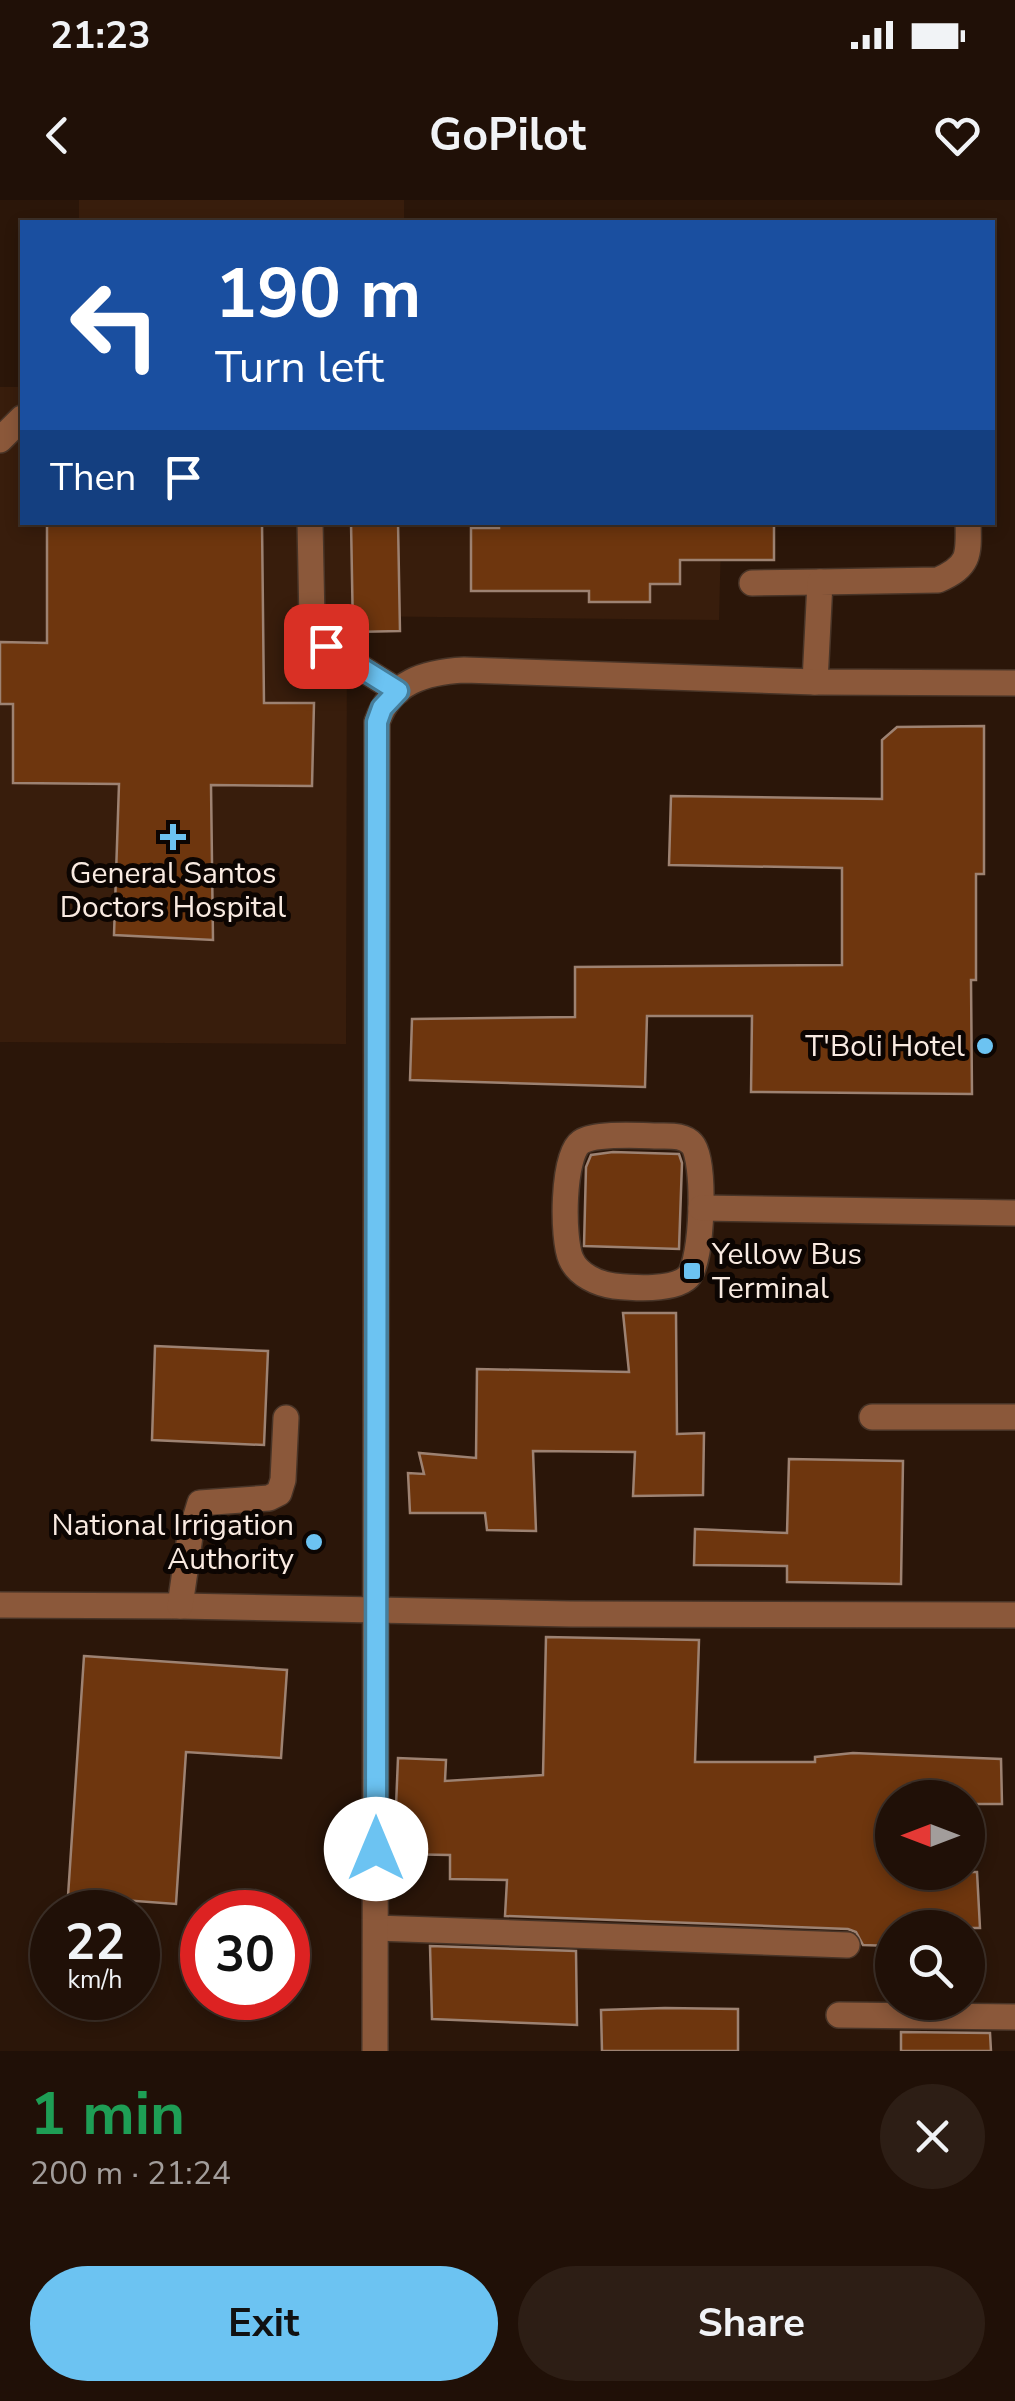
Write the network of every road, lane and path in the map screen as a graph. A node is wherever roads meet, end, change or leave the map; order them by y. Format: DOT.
graph roads {
  1 [pos="20,420"];
  2 [pos="0,440"];
  3 [pos="310,525"];
  4 [pos="968,525"];
  5 [pos="820,582"];
  6 [pos="752,583"];
  7 [pos="815,682"];
  8 [pos="1015,683"];
  9 [pos="398,691"];
  10 [pos="700,1208"];
  11 [pos="1015,1213"];
  12 [pos="872,1417"];
  13 [pos="1015,1417"];
  14 [pos="286,1418"];
  15 [pos="0,1605"];
  16 [pos="180,1606"];
  17 [pos="375,1612"];
  18 [pos="1015,1616"];
  19 [pos="376,1928"];
  20 [pos="847,1945"];
  21 [pos="839,2015"];
  22 [pos="1015,2017"];
  23 [pos="374,2051"];
  1 -- 2 [label="street"];
  3 -- 9 [label="street"];
  4 -- 5 [label="street"];
  5 -- 6 [label="street"];
  5 -- 7 [label="street"];
  7 -- 8 [label="street"];
  7 -- 9 [label="street"];
  9 -- 17 [label="street"];
  10 -- 10 [label="street"];
  10 -- 11 [label="street"];
  12 -- 13 [label="street"];
  14 -- 16 [label="street"];
  15 -- 16 [label="street"];
  16 -- 17 [label="street"];
  17 -- 18 [label="street"];
  17 -- 19 [label="street"];
  19 -- 20 [label="street"];
  19 -- 23 [label="street"];
  21 -- 22 [label="street"];
}
